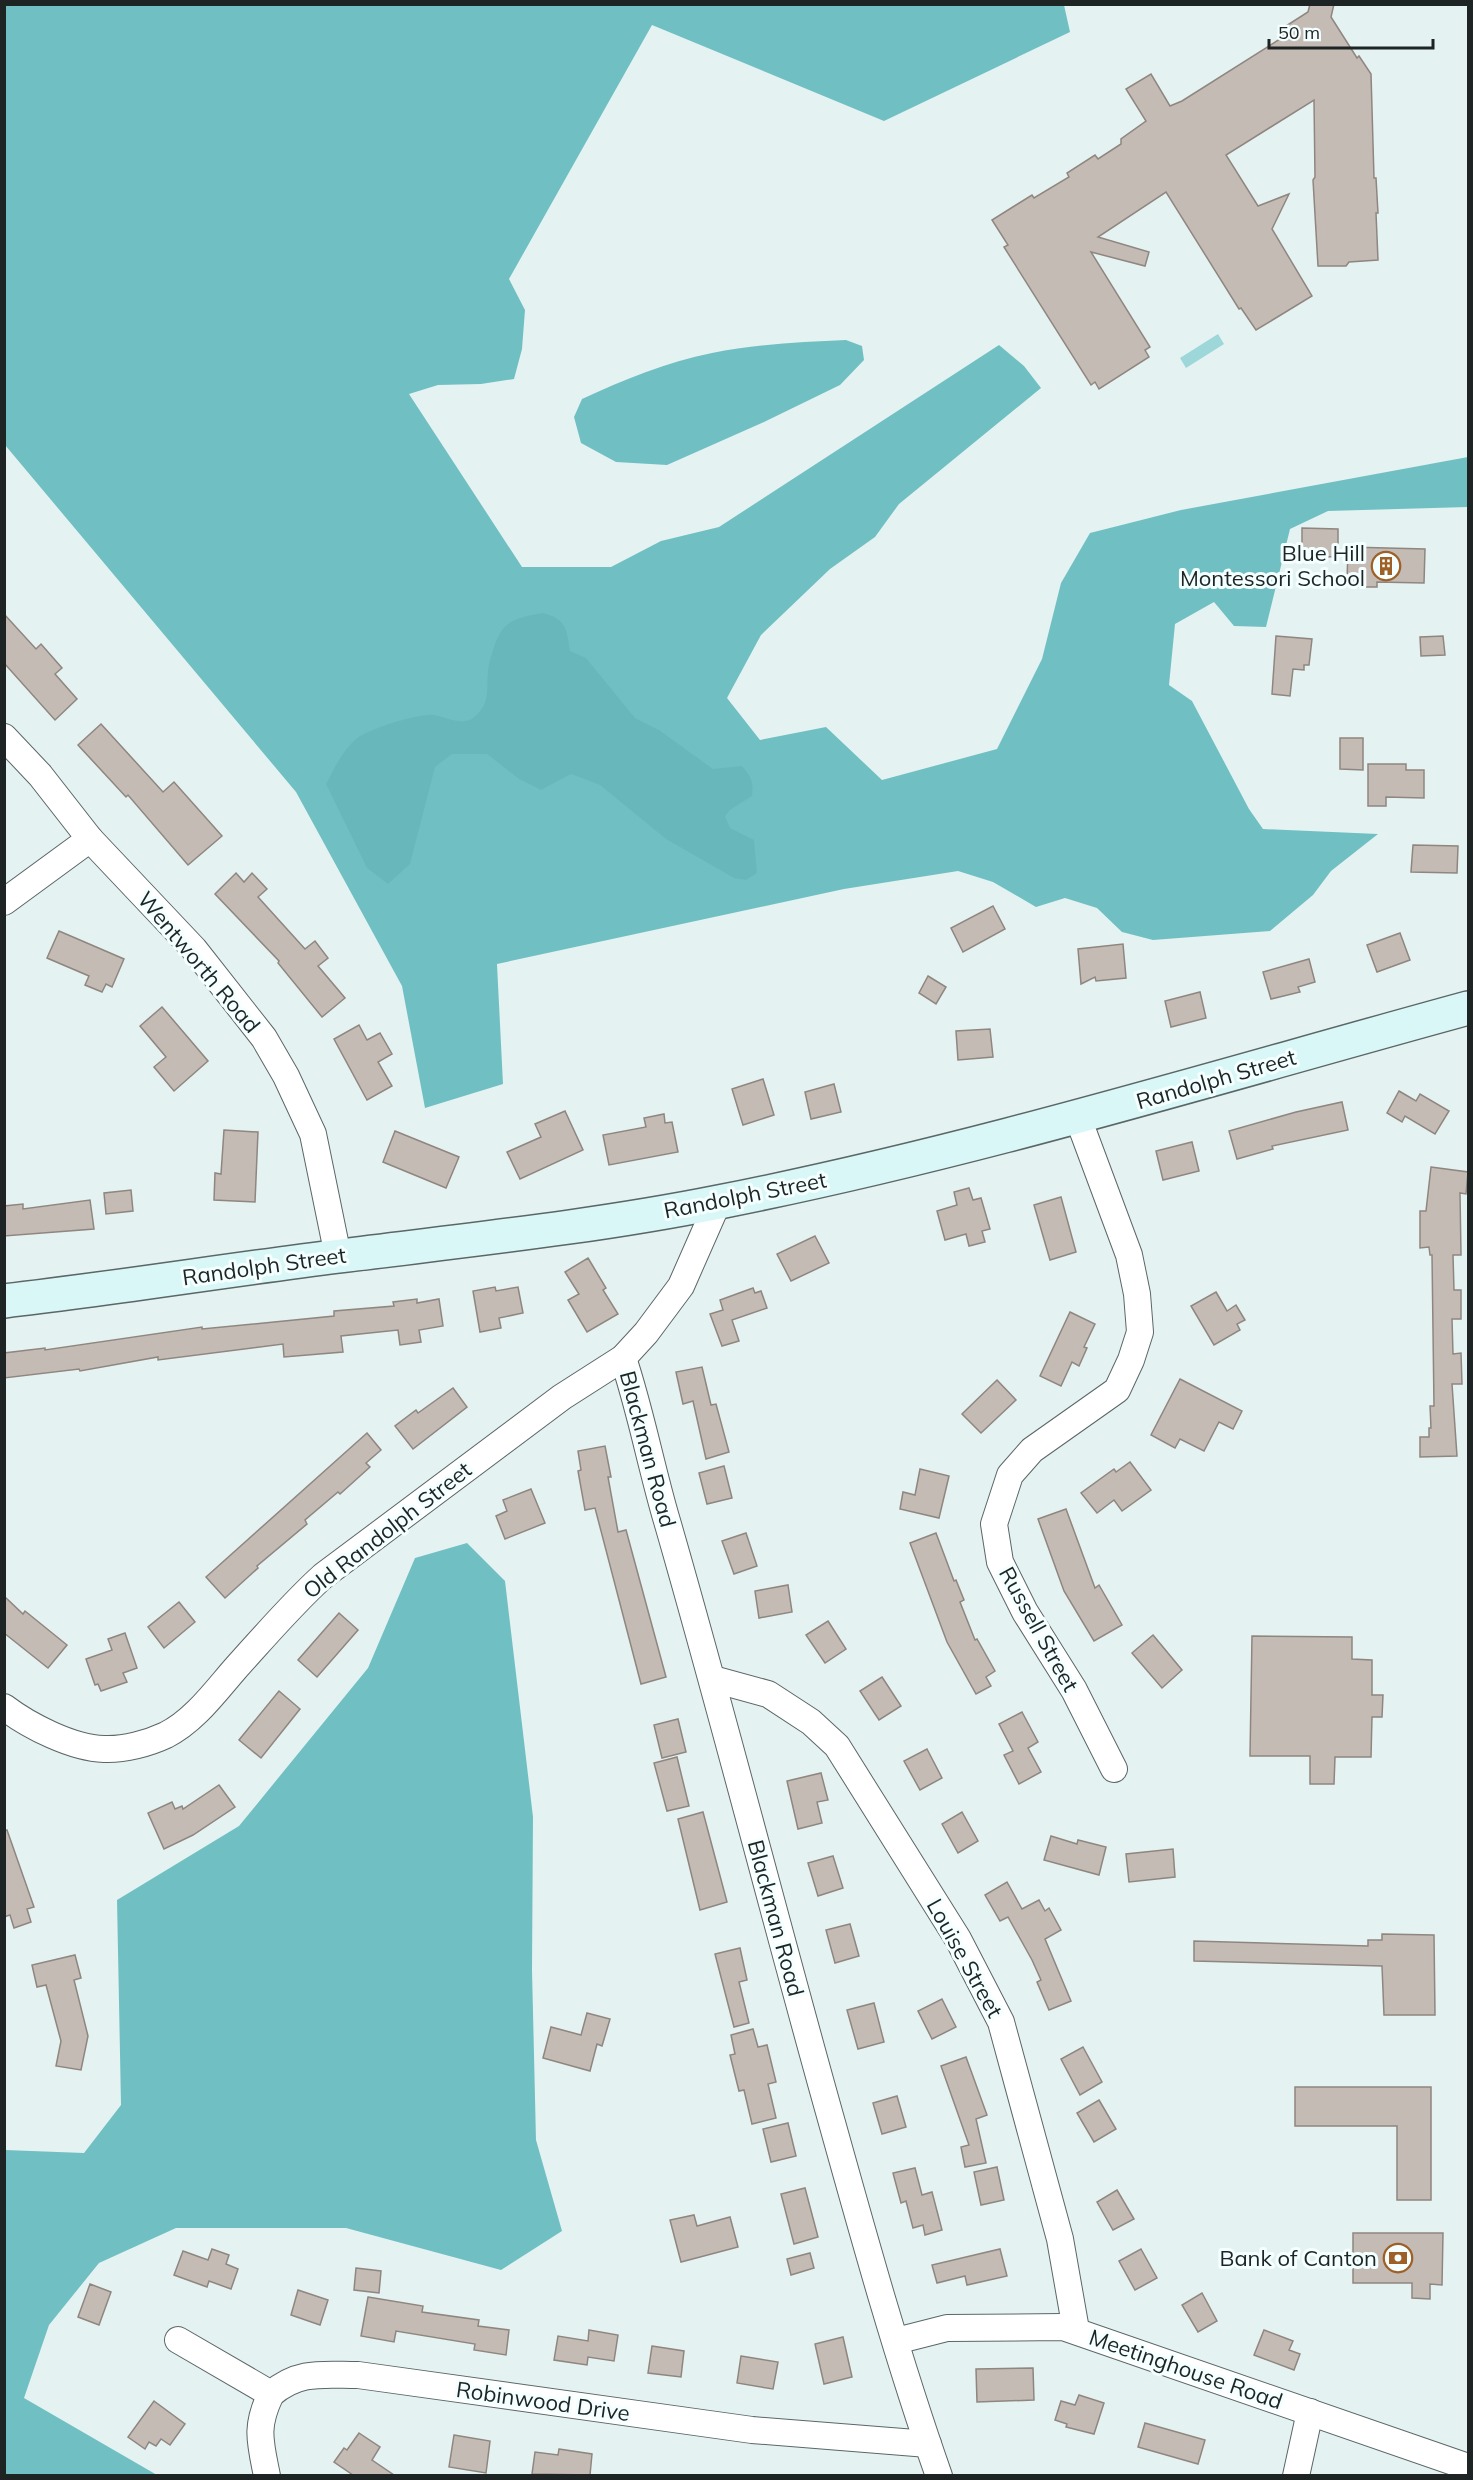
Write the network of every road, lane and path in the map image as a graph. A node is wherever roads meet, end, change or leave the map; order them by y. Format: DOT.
graph roads {
  1 [pos="4,737"];
  2 [pos="90,839"];
  3 [pos="4,902"];
  4 [pos="1468,1008"];
  5 [pos="1078,1118"];
  6 [pos="718,1202"];
  7 [pos="338,1256"];
  8 [pos="4,1301"];
  9 [pos="623,1358"];
  10 [pos="713,1679"];
  11 [pos="4,1707"];
  12 [pos="1114,1769"];
  13 [pos="1076,2330"];
  14 [pos="178,2340"];
  15 [pos="896,2341"];
  16 [pos="271,2394"];
  17 [pos="1310,2412"];
  18 [pos="928,2444"];
  19 [pos="1468,2467"];
  20 [pos="267,2475"];
  21 [pos="939,2475"];
  22 [pos="1296,2475"];
  1 -- 2 [label="street, Wentworth Road"];
  2 -- 3 [label="street"];
  2 -- 7 [label="street, Wentworth Road"];
  4 -- 5 [label="main road, Randolph Street"];
  5 -- 6 [label="main road, Randolph Street"];
  5 -- 12 [label="street, Russell Street"];
  6 -- 7 [label="main road, Randolph Street"];
  6 -- 9 [label="street, Old Randolph Street"];
  7 -- 8 [label="main road, Randolph Street"];
  9 -- 10 [label="street, Blackman Road"];
  9 -- 11 [label="street, Old Randolph Street"];
  10 -- 13 [label="street, Louise Street"];
  10 -- 15 [label="street, Blackman Road"];
  13 -- 15 [label="street, Meetinghouse Road"];
  13 -- 17 [label="street, Meetinghouse Road"];
  14 -- 16 [label="street"];
  15 -- 18 [label="street, Blackman Road"];
  16 -- 18 [label="street, Robinwood Drive"];
  16 -- 20 [label="street"];
  17 -- 19 [label="street, Meetinghouse Road"];
  17 -- 22 [label="street"];
  18 -- 21 [label="street, Blackman Road"];
}
